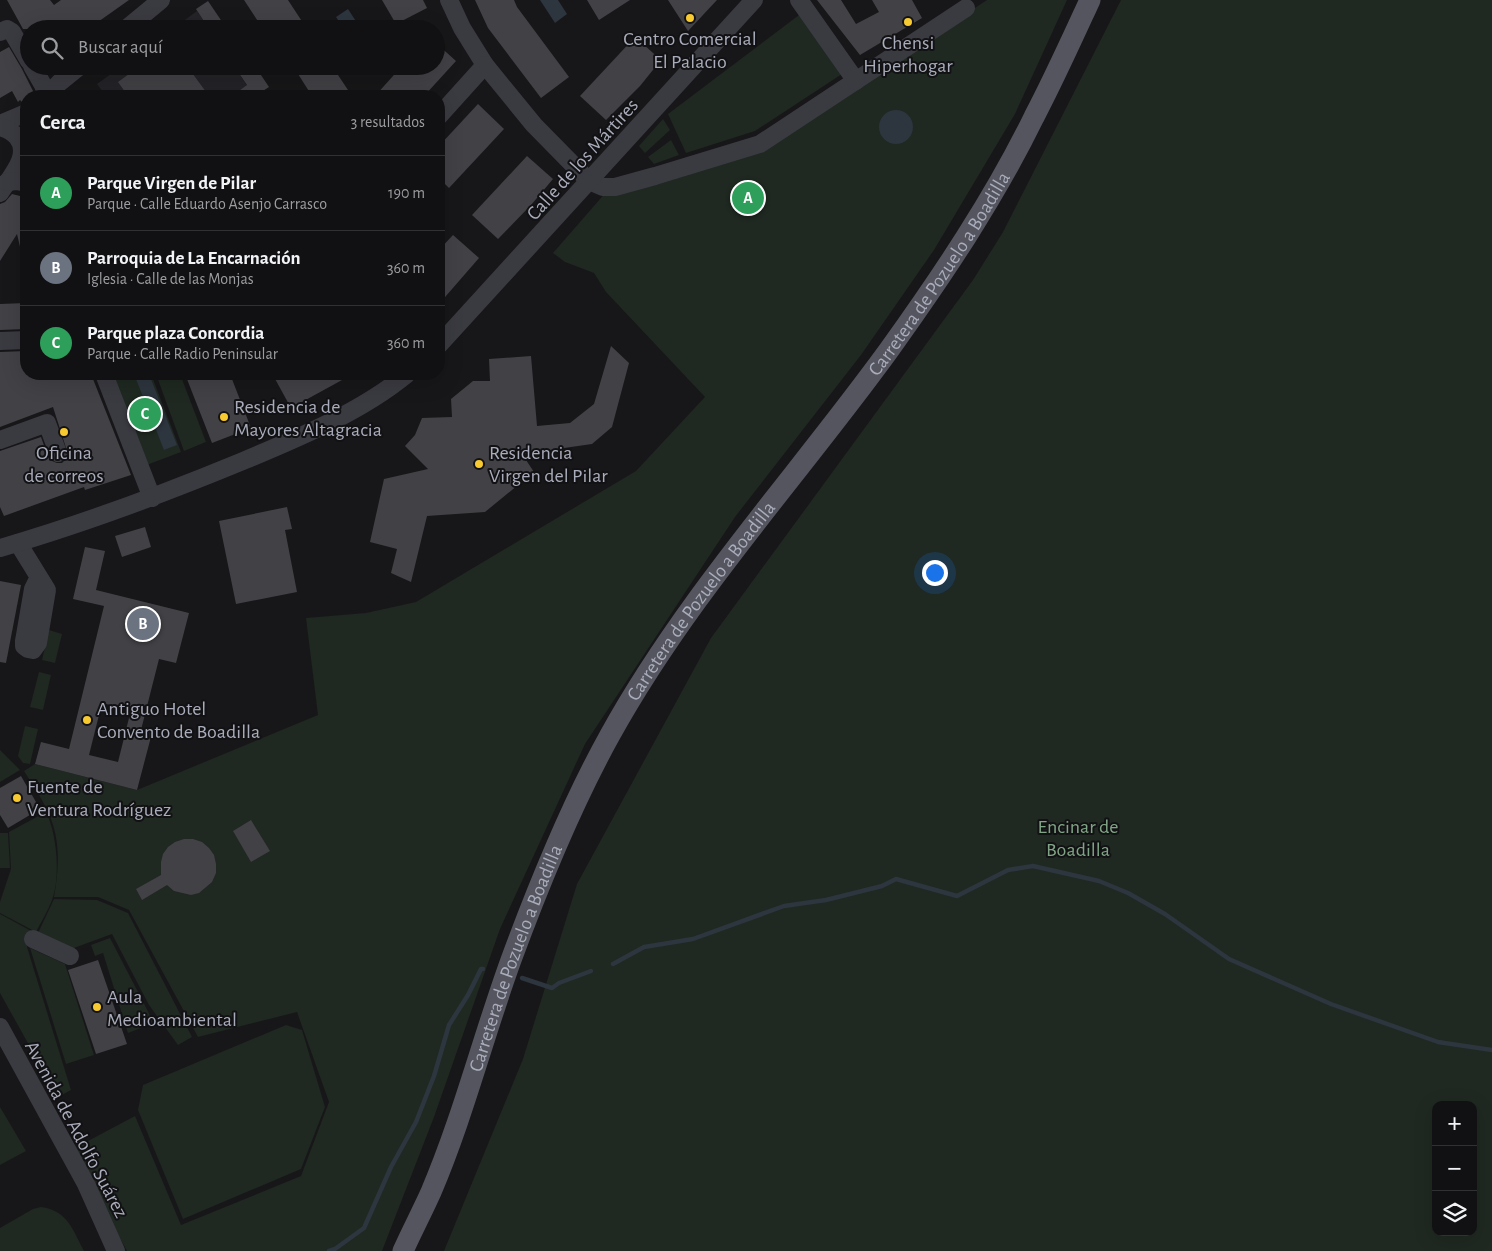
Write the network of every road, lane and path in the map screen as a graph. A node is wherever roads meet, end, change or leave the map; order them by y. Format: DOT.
graph roads {
  1 [pos="161,0"];
  2 [pos="449,0"];
  3 [pos="754,0"];
  4 [pos="799,0"];
  5 [pos="1090,0"];
  6 [pos="969,2"];
  7 [pos="137,20"];
  8 [pos="1,31"];
  9 [pos="20,46"];
  10 [pos="485,66"];
  11 [pos="37,75"];
  12 [pos="69,75"];
  13 [pos="856,81"];
  14 [pos="45,90"];
  15 [pos="53,90"];
  16 [pos="445,109"];
  17 [pos="20,116"];
  18 [pos="0,125"];
  19 [pos="20,141"];
  20 [pos="20,160"];
  21 [pos="589,181"];
  22 [pos="20,182"];
  23 [pos="3,187"];
  24 [pos="445,338"];
  25 [pos="20,340"];
  26 [pos="0,341"];
  27 [pos="106,380"];
  28 [pos="397,380"];
  29 [pos="0,440"];
  30 [pos="58,453"];
  31 [pos="152,498"];
  32 [pos="18,543"];
  33 [pos="0,548"];
  34 [pos="39,577"];
  35 [pos="33,939"];
  36 [pos="70,956"];
  37 [pos="0,1027"];
  38 [pos="116,1251"];
  39 [pos="403,1251"];
  1 -- 7 [label="street"];
  2 -- 10 [label="street"];
  3 -- 21 [label="street, Calle de los Mártires"];
  4 -- 13 [label="street"];
  5 -- 39 [label="main road, Carretera de Pozuelo a Boadilla"];
  6 -- 13 [label="street"];
  8 -- 9 [label="street"];
  10 -- 16 [label="street"];
  10 -- 21 [label="street"];
  11 -- 14 [label="street"];
  12 -- 15 [label="street"];
  13 -- 21 [label="street"];
  17 -- 18 [label="street"];
  18 -- 19 [label="street"];
  20 -- 23 [label="street"];
  21 -- 24 [label="street, Calle de los Mártires"];
  22 -- 23 [label="street"];
  25 -- 26 [label="street"];
  27 -- 31 [label="street"];
  28 -- 31 [label="street"];
  29 -- 30 [label="street"];
  31 -- 32 [label="street"];
  32 -- 33 [label="street"];
  32 -- 34 [label="street"];
  35 -- 36 [label="street"];
  37 -- 38 [label="street, Avenida de Adolfo Suárez"];
}
